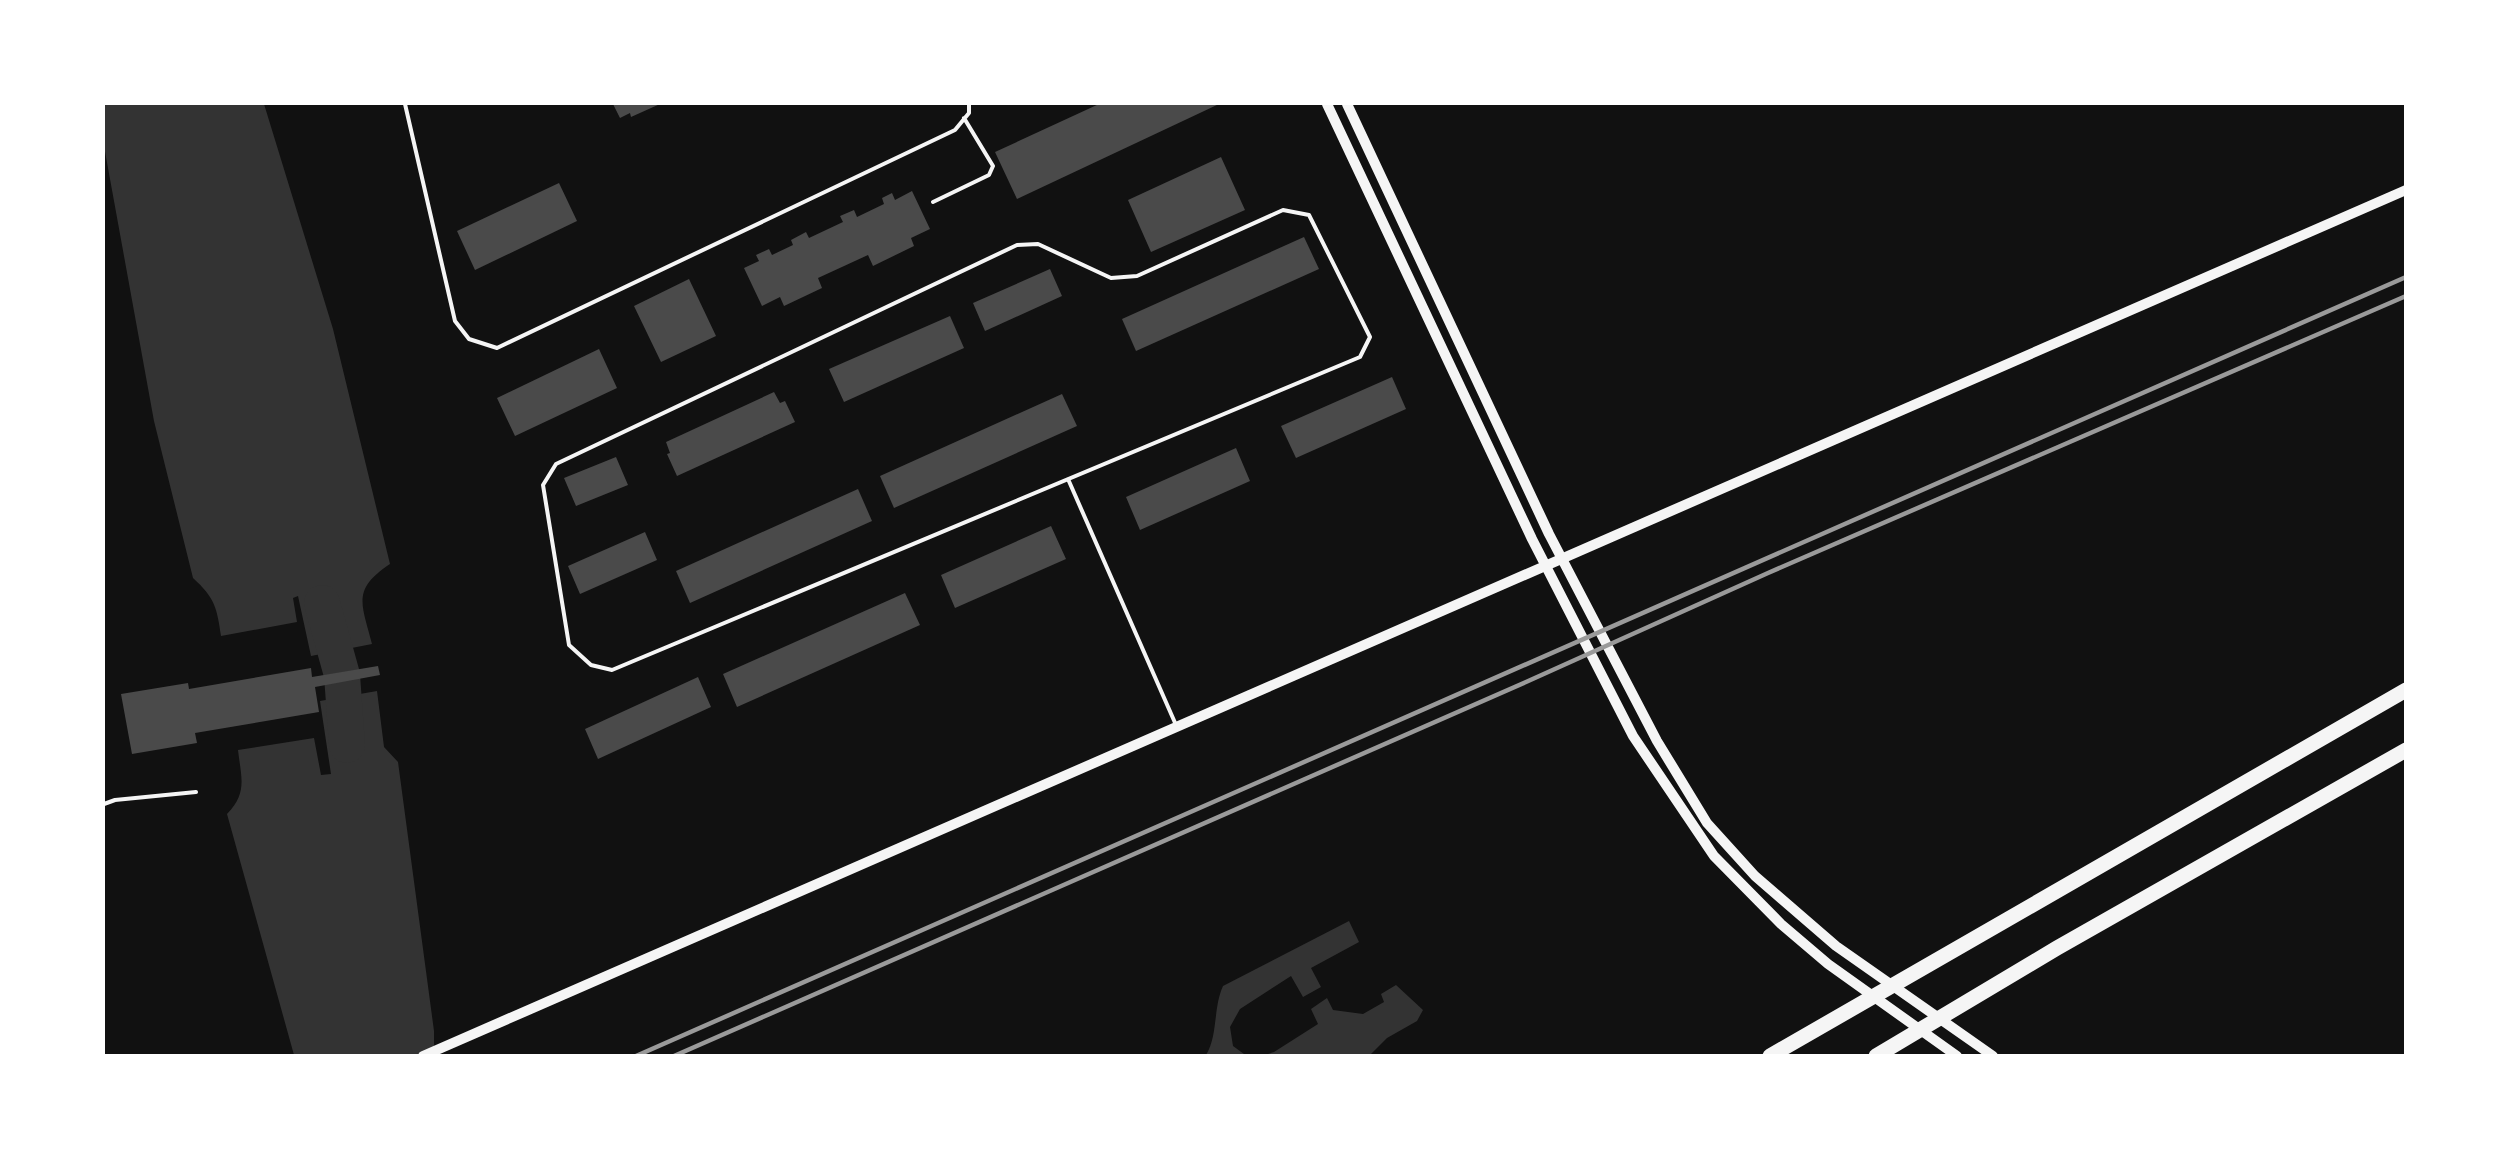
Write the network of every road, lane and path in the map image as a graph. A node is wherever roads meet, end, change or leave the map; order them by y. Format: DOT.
graph roads {
  1 [pos="405,104"];
  2 [pos="969,104"];
  3 [pos="1327,104"];
  4 [pos="1347,104"];
  5 [pos="964,118"];
  6 [pos="2406,190"];
  7 [pos="933,202"];
  8 [pos="1068,479"];
  9 [pos="1562,558"];
  10 [pos="1546,565"];
  11 [pos="2406,690"];
  12 [pos="1177,726"];
  13 [pos="2406,750"];
  14 [pos="196,792"];
  15 [pos="104,804"];
  16 [pos="423,1056"];
  17 [pos="1770,1056"];
  18 [pos="1876,1056"];
  19 [pos="1957,1056"];
  20 [pos="1993,1056"];
  1 -- 5 [label="lane"];
  2 -- 5 [label="lane"];
  3 -- 10 [label="street"];
  4 -- 9 [label="street"];
  5 -- 7 [label="lane"];
  6 -- 9 [label="street"];
  8 -- 8 [label="lane"];
  8 -- 12 [label="lane"];
  9 -- 10 [label="street"];
  9 -- 20 [label="street"];
  10 -- 12 [label="street"];
  10 -- 19 [label="street"];
  11 -- 17 [label="highway"];
  12 -- 16 [label="street"];
  13 -- 18 [label="highway"];
  14 -- 15 [label="lane"];
}
